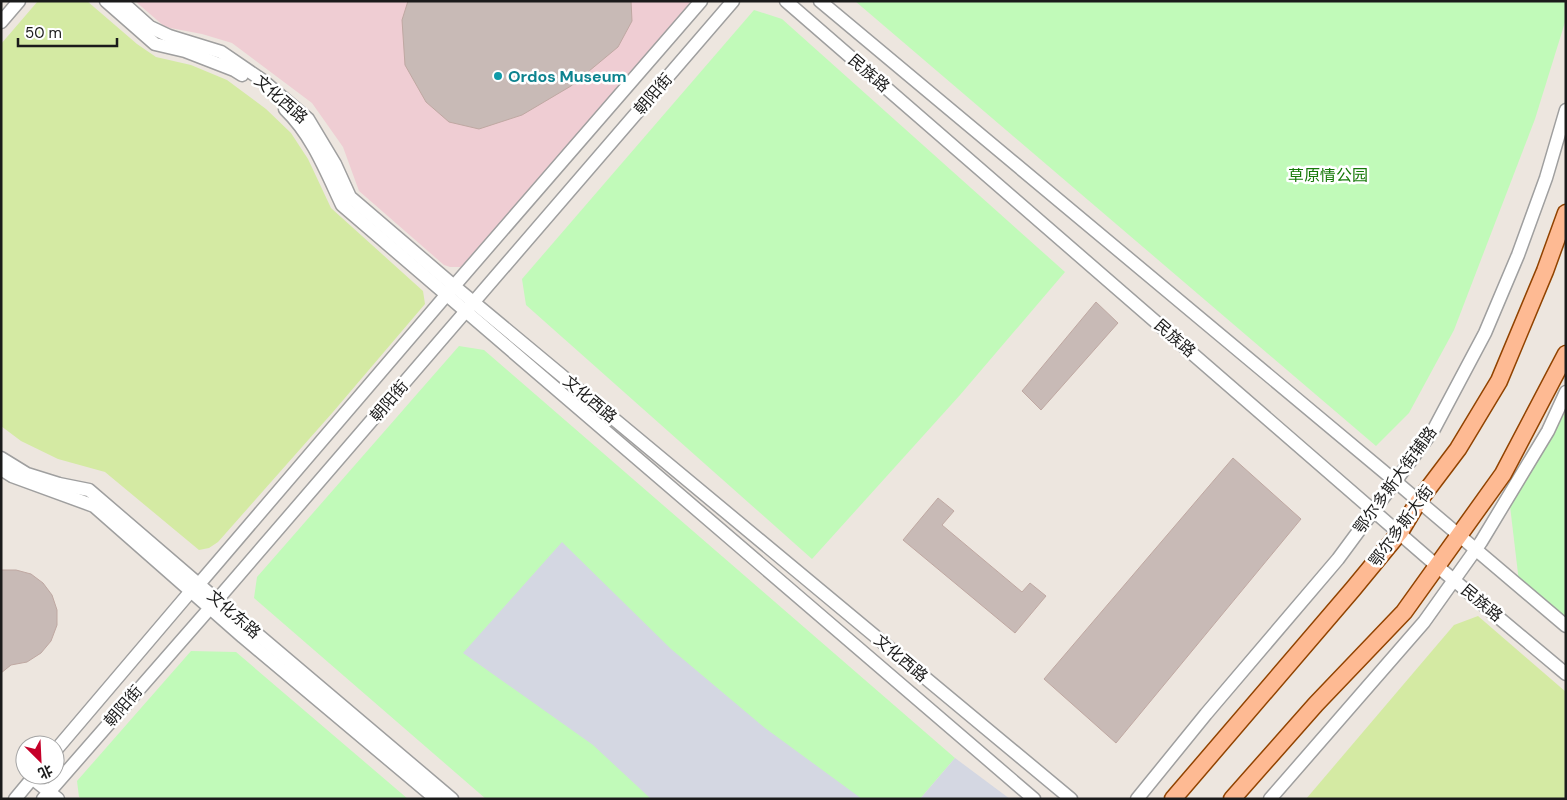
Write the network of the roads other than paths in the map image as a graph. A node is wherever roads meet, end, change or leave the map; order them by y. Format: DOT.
graph roads {
  1 [pos="19,1"];
  2 [pos="106,1"];
  3 [pos="121,1"];
  4 [pos="701,1"];
  5 [pos="733,1"];
  6 [pos="786,1"];
  7 [pos="820,1"];
  8 [pos="1,22"];
  9 [pos="1566,110"];
  10 [pos="1566,213"];
  11 [pos="450,291"];
  12 [pos="469,307"];
  13 [pos="1566,354"];
  14 [pos="1566,392"];
  15 [pos="1,458"];
  16 [pos="1,469"];
  17 [pos="1395,482"];
  18 [pos="1418,502"];
  19 [pos="1374,510"];
  20 [pos="1400,532"];
  21 [pos="1459,536"];
  22 [pos="1475,550"];
  23 [pos="1438,566"];
  24 [pos="1454,580"];
  25 [pos="195,588"];
  26 [pos="213,604"];
  27 [pos="1566,626"];
  28 [pos="1566,674"];
  29 [pos="65,739"];
  30 [pos="26,785"];
  31 [pos="41,785"];
  32 [pos="50,796"];
  33 [pos="14,799"];
  34 [pos="436,799"];
  35 [pos="452,799"];
  36 [pos="1034,799"];
  37 [pos="1071,799"];
  38 [pos="1137,799"];
  39 [pos="1173,799"];
  40 [pos="1232,799"];
  41 [pos="1270,799"];
  1 -- 8 [label="street"];
  2 -- 11 [label="street, 文化西路"];
  3 -- 11 [label="street, 文化西路"];
  4 -- 11 [label="street, 朝阳街"];
  5 -- 12 [label="street, 朝阳街"];
  6 -- 19 [label="street, 民族路"];
  7 -- 17 [label="street, 民族路"];
  9 -- 17 [label="street, 鄂尔多斯大街辅路"];
  10 -- 18 [label="main road, 鄂尔多斯大街"];
  11 -- 12 [label="street, 文化西路"];
  11 -- 25 [label="street, 朝阳街"];
  12 -- 26 [label="street, 朝阳街"];
  12 -- 36 [label="street, 文化西路"];
  12 -- 37 [label="street, 文化西路"];
  13 -- 21 [label="main road"];
  14 -- 22 [label="street"];
  15 -- 25 [label="street, 文化东路"];
  16 -- 25 [label="street, 文化东路"];
  17 -- 18 [label="street, 民族路"];
  17 -- 19 [label="street, 鄂尔多斯大街辅路"];
  18 -- 20 [label="main road, 鄂尔多斯大街"];
  18 -- 21 [label="street, 民族路"];
  19 -- 20 [label="street, 民族路"];
  19 -- 38 [label="street, 鄂尔多斯大街辅路"];
  20 -- 23 [label="street, 民族路"];
  20 -- 39 [label="main road, 鄂尔多斯大街"];
  21 -- 22 [label="street, 民族路"];
  21 -- 23 [label="main road"];
  22 -- 24 [label="street"];
  22 -- 27 [label="street, 民族路"];
  23 -- 24 [label="street, 民族路"];
  23 -- 40 [label="main road"];
  24 -- 28 [label="street, 民族路"];
  24 -- 41 [label="street"];
  25 -- 26 [label="street, 文化东路"];
  25 -- 29 [label="street, 朝阳街"];
  26 -- 32 [label="street, 朝阳街"];
  26 -- 34 [label="street, 文化东路"];
  26 -- 35 [label="street, 文化东路"];
  30 -- 33 [label="street"];
  31 -- 32 [label="street"];
}
